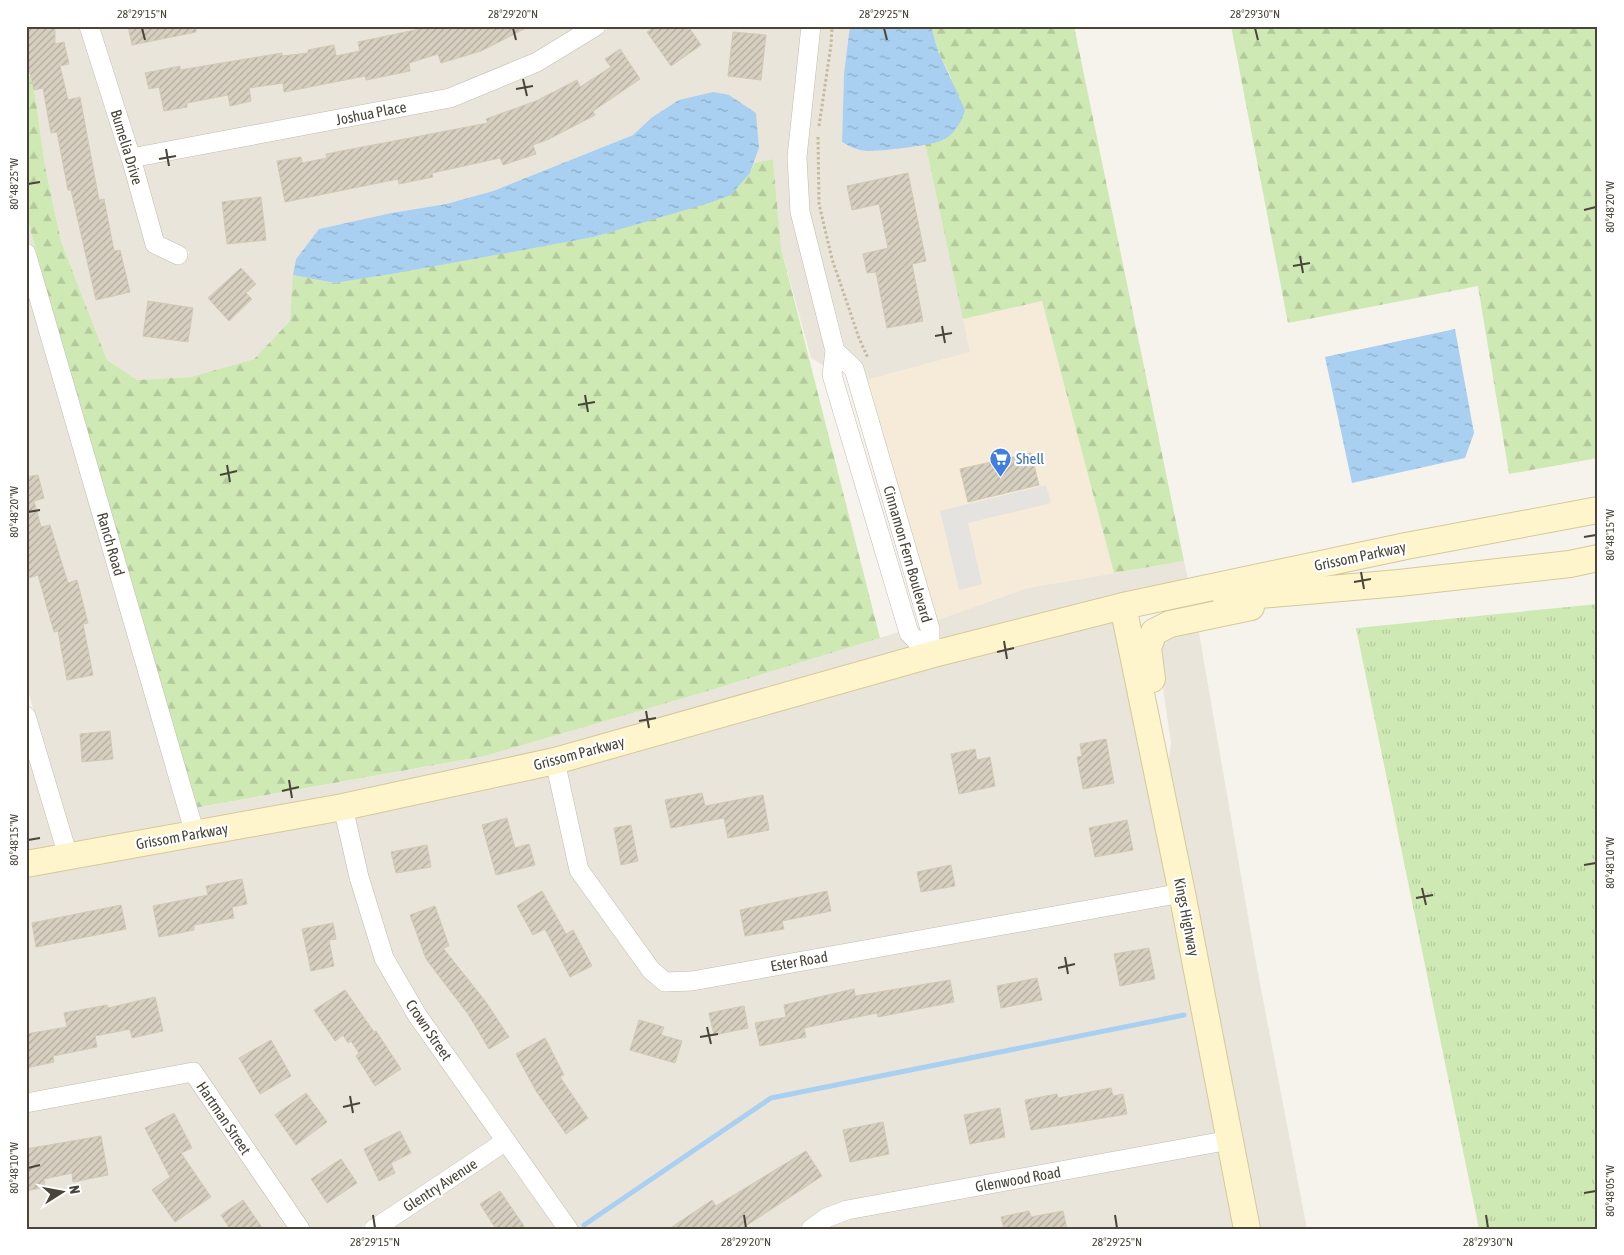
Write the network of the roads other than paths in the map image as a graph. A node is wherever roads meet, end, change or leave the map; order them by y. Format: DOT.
graph roads {
  1 [pos="89,26"];
  2 [pos="596,26"];
  3 [pos="811,26"];
  4 [pos="131,158"];
  5 [pos="26,253"];
  6 [pos="178,255"];
  7 [pos="1598,510"];
  8 [pos="1598,558"];
  9 [pos="1299,593"];
  10 [pos="1122,606"];
  11 [pos="930,655"];
  12 [pos="26,716"];
  13 [pos="555,761"];
  14 [pos="1157,774"];
  15 [pos="343,806"];
  16 [pos="195,834"];
  17 [pos="68,856"];
  18 [pos="26,864"];
  19 [pos="1182,893"];
  20 [pos="26,1103"];
  21 [pos="1230,1140"];
  22 [pos="506,1142"];
  23 [pos="300,1229"];
  24 [pos="374,1229"];
  25 [pos="568,1229"];
  26 [pos="810,1229"];
  27 [pos="1247,1229"];
  1 -- 4 [label="street, Bumelia Drive"];
  2 -- 4 [label="street, Joshua Place"];
  3 -- 11 [label="street, Cinnamon Fern Boulevard"];
  4 -- 6 [label="street, Bumelia Drive"];
  5 -- 16 [label="street, Ranch Road"];
  7 -- 10 [label="main road, Grissom Parkway"];
  8 -- 9 [label="main road, Grissom Parkway"];
  9 -- 10 [label="main road, Grissom Parkway"];
  9 -- 14 [label="main road"];
  10 -- 11 [label="main road, Grissom Parkway"];
  10 -- 14 [label="main road, Kings Highway"];
  11 -- 13 [label="main road, Grissom Parkway"];
  12 -- 17 [label="street"];
  13 -- 15 [label="main road, Grissom Parkway"];
  13 -- 19 [label="street, Ester Road"];
  14 -- 19 [label="main road, Kings Highway"];
  15 -- 16 [label="main road, Grissom Parkway"];
  15 -- 22 [label="street, Crown Street"];
  16 -- 17 [label="main road, Grissom Parkway"];
  17 -- 18 [label="main road, Grissom Parkway"];
  19 -- 21 [label="main road, Kings Highway"];
  20 -- 23 [label="street, Hartman Street"];
  21 -- 26 [label="street, Glenwood Road"];
  21 -- 27 [label="main road, Kings Highway"];
  22 -- 24 [label="street, Glentry Avenue"];
  22 -- 25 [label="street, Crown Street"];
}
